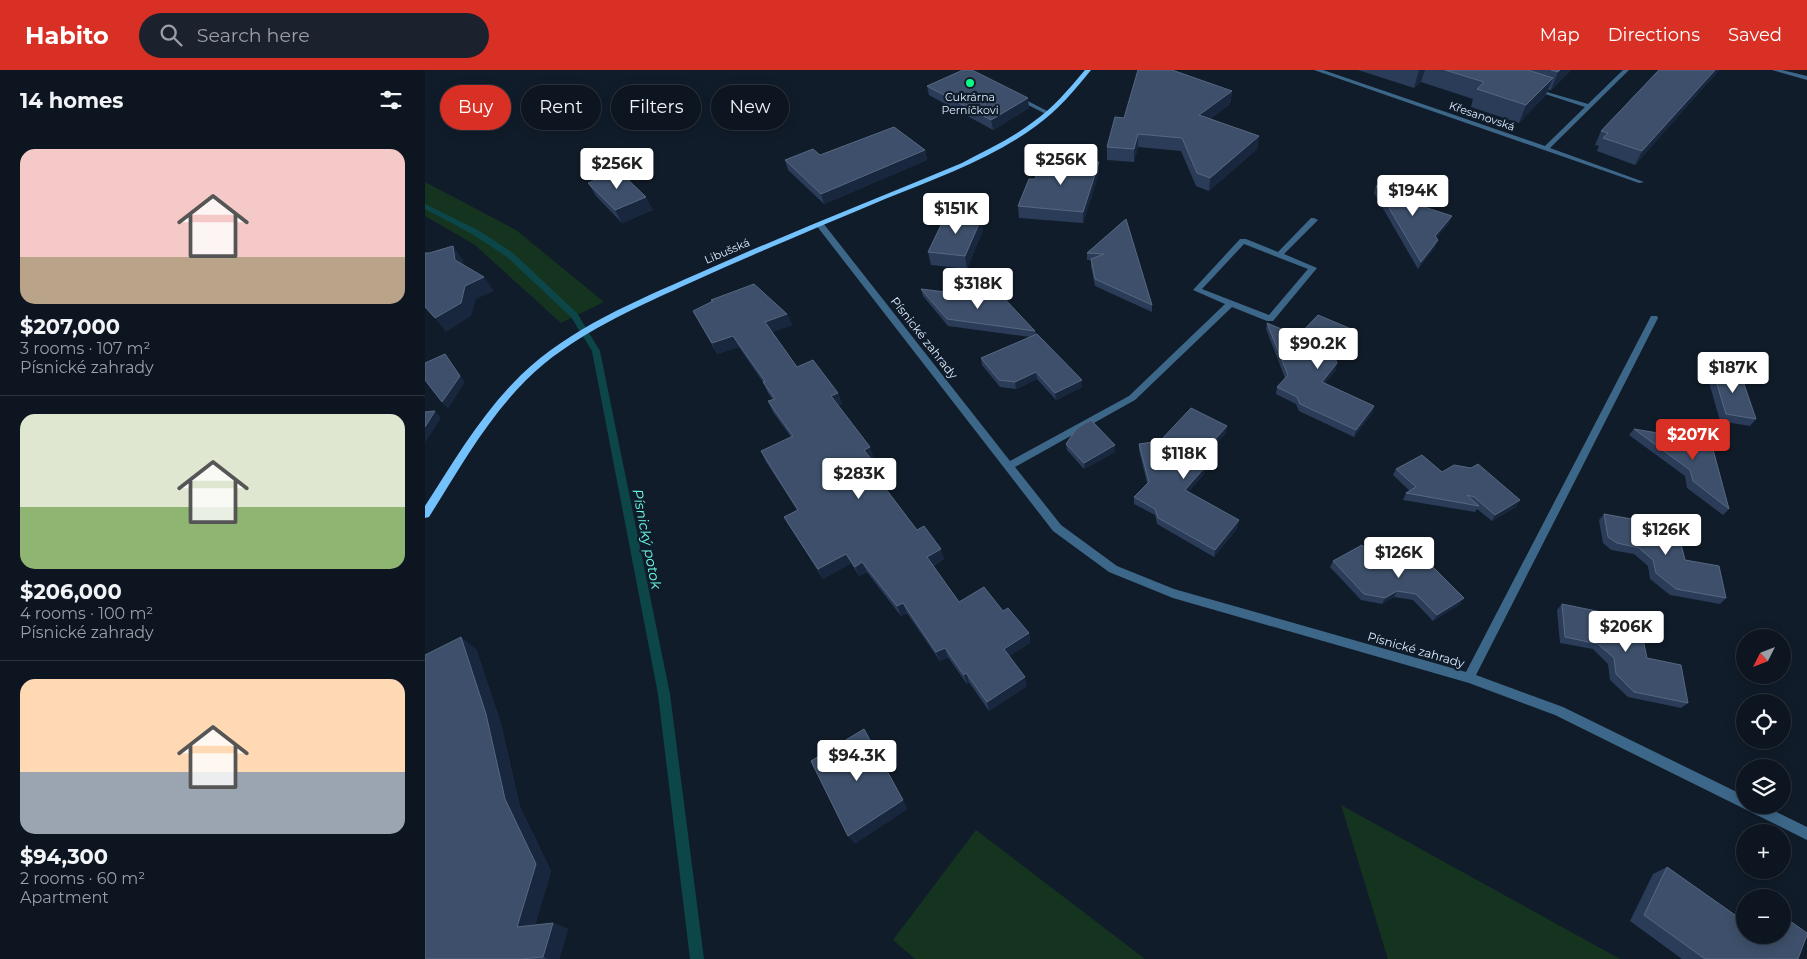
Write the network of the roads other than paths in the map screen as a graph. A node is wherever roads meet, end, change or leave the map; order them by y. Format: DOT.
graph roads {
  1 [pos="1088,70"];
  2 [pos="1317,70"];
  3 [pos="1626,70"];
  4 [pos="1775,70"];
  5 [pos="1807,78"];
  6 [pos="1526,87"];
  7 [pos="1013,96"];
  8 [pos="1589,106"];
  9 [pos="1048,113"];
  10 [pos="1547,148"];
  11 [pos="1641,182"];
  12 [pos="1314,220"];
  13 [pos="820,225"];
  14 [pos="1279,255"];
  15 [pos="1231,303"];
  16 [pos="1654,318"];
  17 [pos="1008,466"];
  18 [pos="425,514"];
  19 [pos="1469,678"];
  20 [pos="1736,799"];
  21 [pos="1767,814"];
  22 [pos="1807,834"];
  1 -- 9 [label="street, Libušská"];
  2 -- 10 [label="street, Křesanovská"];
  3 -- 8 [label="street"];
  4 -- 5 [label="street"];
  6 -- 8 [label="street"];
  7 -- 9 [label="street"];
  8 -- 10 [label="street"];
  9 -- 13 [label="street, Libušská"];
  10 -- 11 [label="street, Křesanovská"];
  12 -- 14 [label="street"];
  13 -- 17 [label="street, Písnické zahrady"];
  13 -- 18 [label="street, Libušská"];
  14 -- 15 [label="street"];
  14 -- 15 [label="street"];
  15 -- 17 [label="street"];
  16 -- 19 [label="street, Písnické zahrady"];
  17 -- 19 [label="street, Písnické zahrady"];
  19 -- 20 [label="street"];
  21 -- 22 [label="street"];
}
